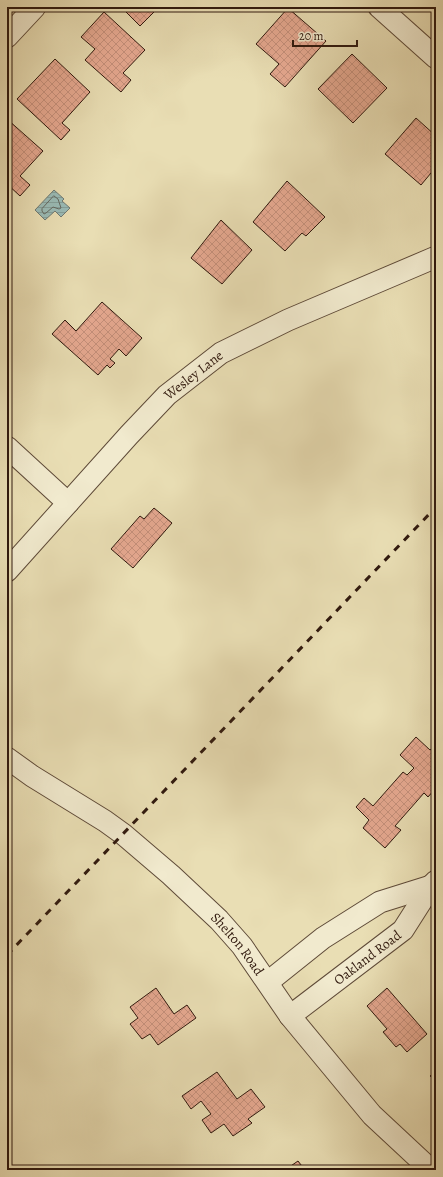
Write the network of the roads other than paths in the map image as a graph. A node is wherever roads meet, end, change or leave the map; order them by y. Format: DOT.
graph roads {
  1 [pos="35,7"];
  2 [pos="379,7"];
  3 [pos="7,37"];
  4 [pos="436,58"];
  5 [pos="436,257"];
  6 [pos="7,447"];
  7 [pos="68,502"];
  8 [pos="7,571"];
  9 [pos="7,758"];
  10 [pos="434,884"];
  11 [pos="268,982"];
  12 [pos="290,1016"];
  13 [pos="431,1170"];
  1 -- 3 [label="street"];
  2 -- 4 [label="street"];
  5 -- 7 [label="street, Wesley Lane"];
  6 -- 7 [label="street"];
  7 -- 8 [label="street, Wesley Lane"];
  9 -- 11 [label="street, Shelton Road"];
  10 -- 11 [label="street, Oakland Road"];
  10 -- 12 [label="street, Oakland Road"];
  11 -- 12 [label="street, Shelton Road"];
  12 -- 13 [label="street, Shelton Road"];
}
